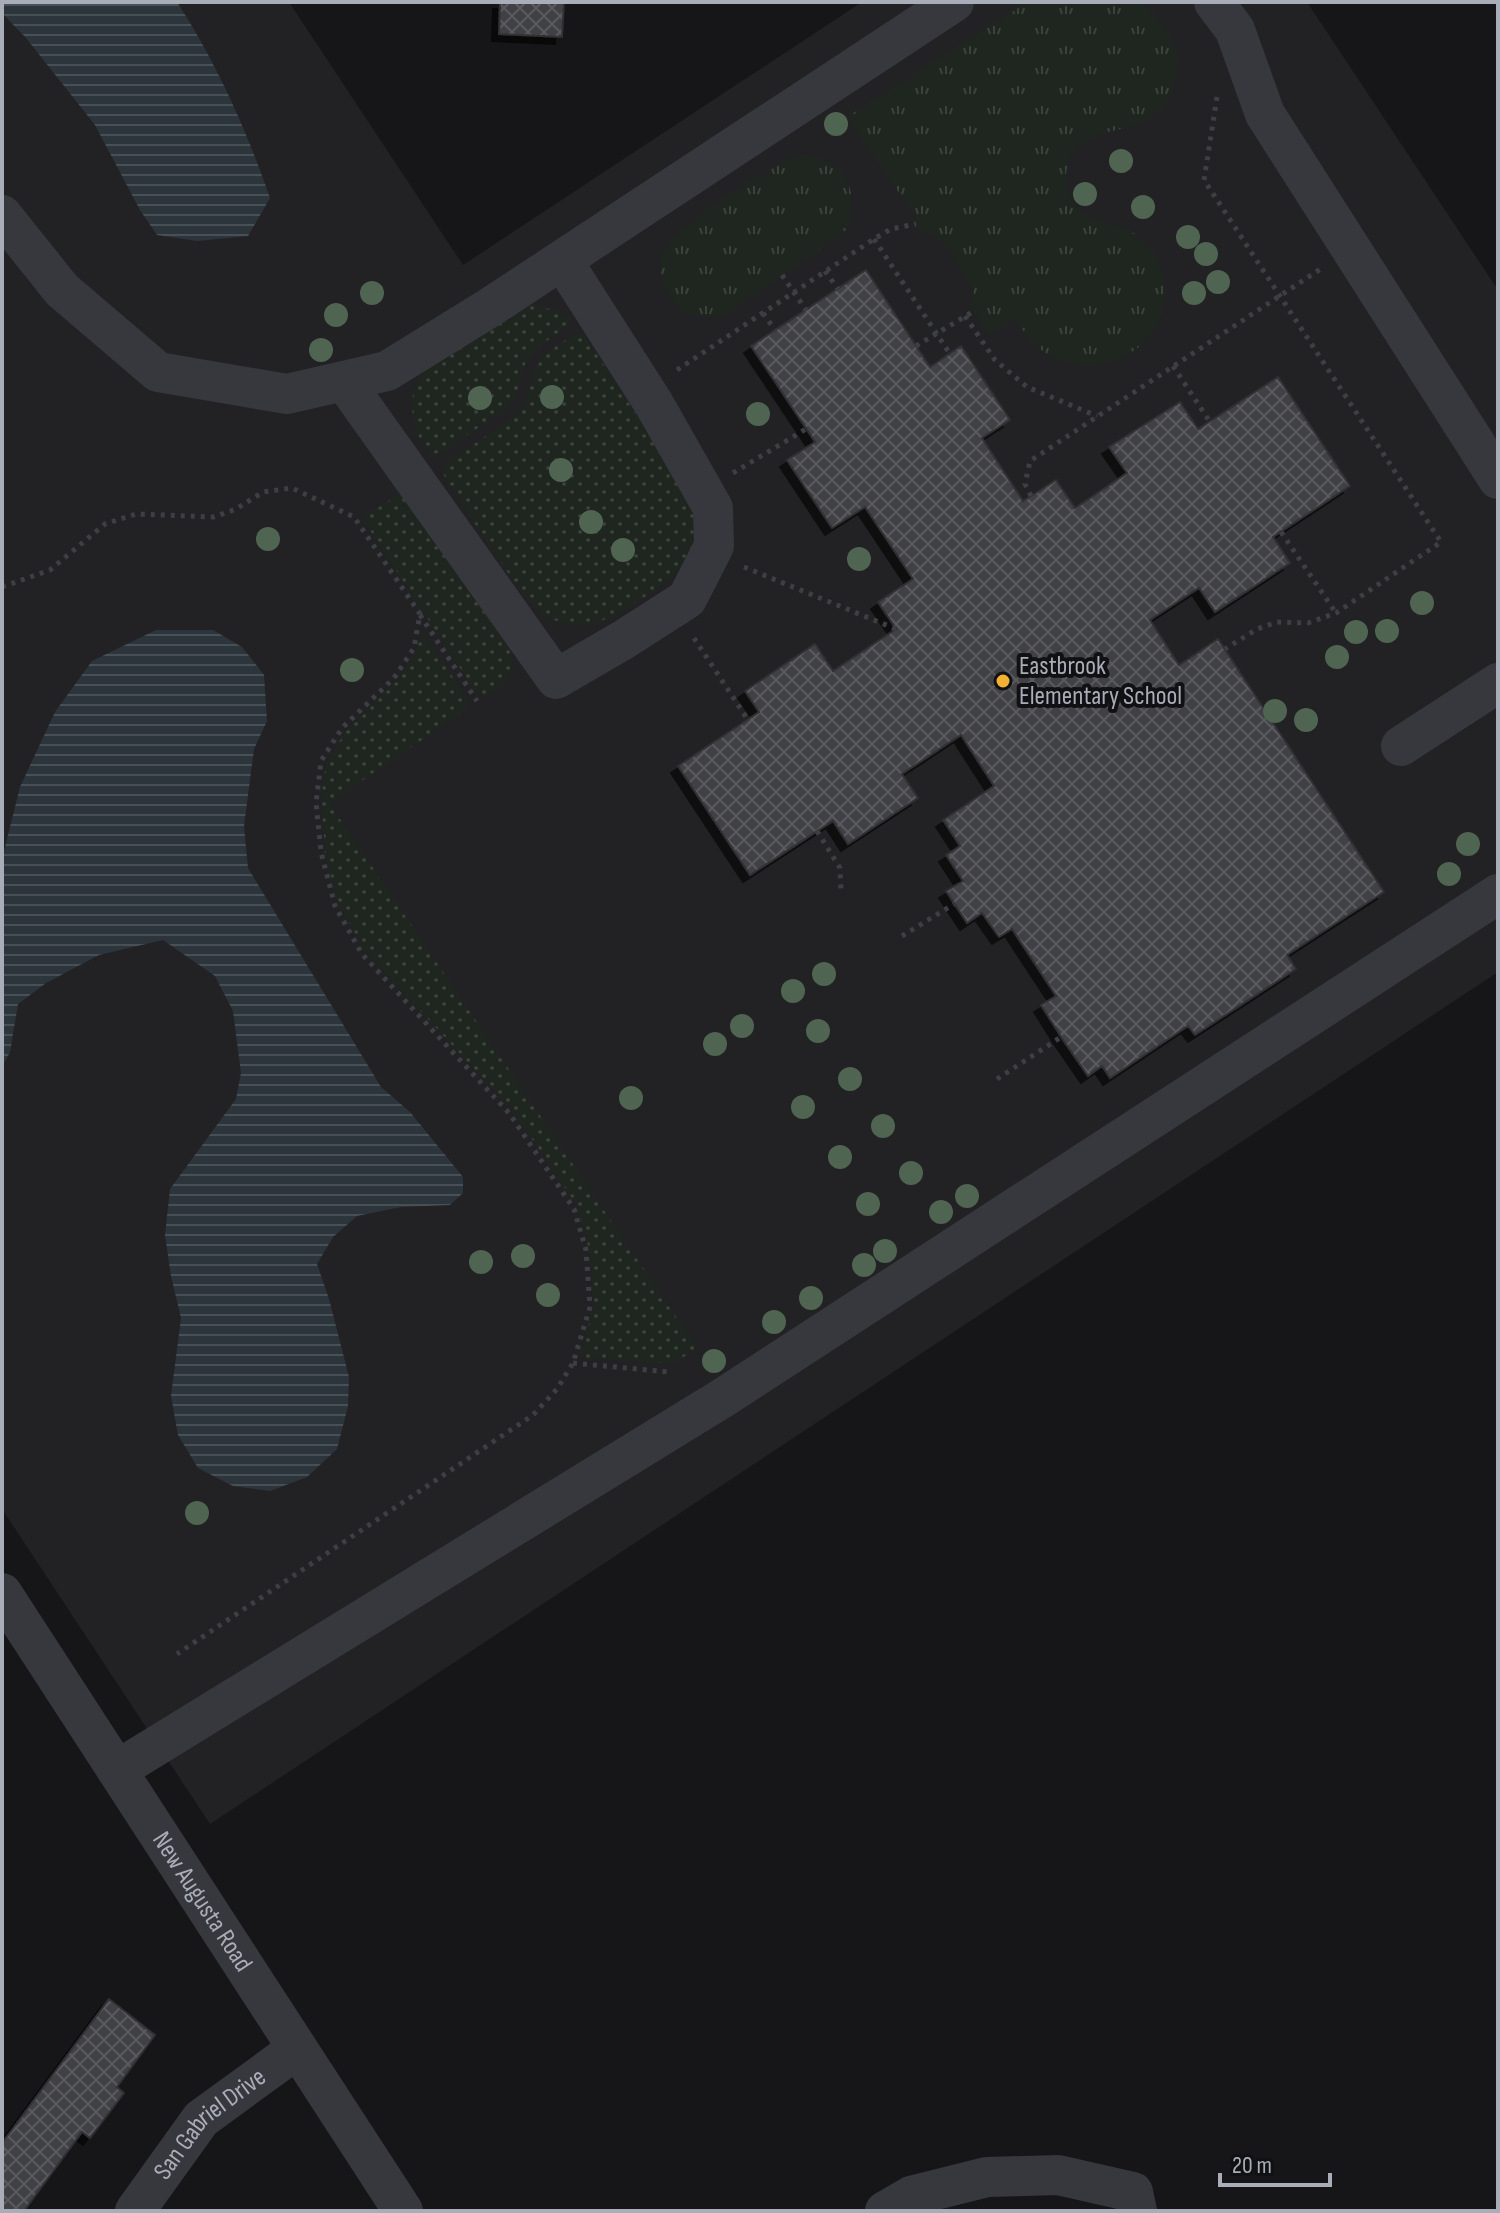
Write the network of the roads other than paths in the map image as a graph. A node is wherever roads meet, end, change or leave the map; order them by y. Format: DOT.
graph roads {
  1 [pos="954,2"];
  2 [pos="1214,2"];
  3 [pos="2,215"];
  4 [pos="562,260"];
  5 [pos="344,381"];
  6 [pos="1498,479"];
  7 [pos="1498,683"];
  8 [pos="1401,746"];
  9 [pos="1498,894"];
  10 [pos="2,1593"];
  11 [pos="117,1770"];
  12 [pos="297,2049"];
  13 [pos="135,2211"];
  14 [pos="403,2211"];
  15 [pos="885,2211"];
  16 [pos="1137,2211"];
  1 -- 4 [label="street"];
  2 -- 6 [label="street"];
  3 -- 5 [label="street"];
  4 -- 5 [label="street"];
  4 -- 5 [label="street"];
  7 -- 8 [label="street"];
  9 -- 11 [label="street"];
  10 -- 11 [label="street, New Augusta Road"];
  11 -- 12 [label="street, New Augusta Road"];
  12 -- 13 [label="street, San Gabriel Drive"];
  12 -- 14 [label="street, New Augusta Road"];
  15 -- 16 [label="street"];
}
